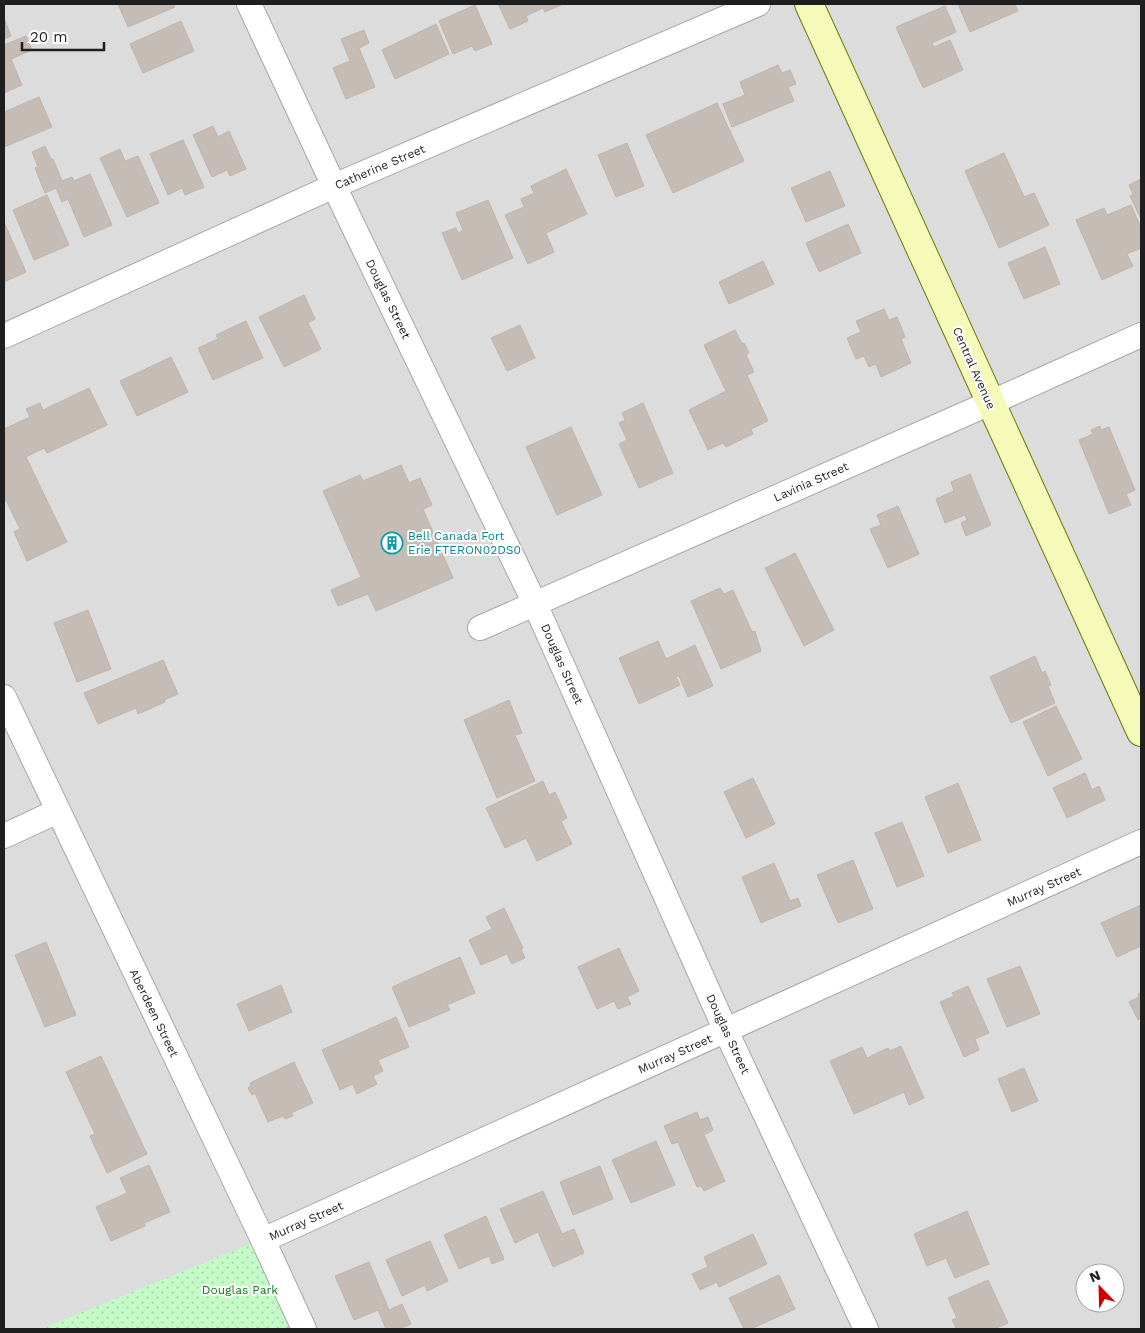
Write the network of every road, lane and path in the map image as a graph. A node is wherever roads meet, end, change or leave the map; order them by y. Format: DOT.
graph roads {
  1 [pos="249,4"];
  2 [pos="758,4"];
  3 [pos="809,4"];
  4 [pos="334,186"];
  5 [pos="1141,335"];
  6 [pos="4,336"];
  7 [pos="990,403"];
  8 [pos="535,604"];
  9 [pos="480,628"];
  10 [pos="4,697"];
  11 [pos="1141,732"];
  12 [pos="58,811"];
  13 [pos="4,836"];
  14 [pos="1141,842"];
  15 [pos="726,1031"];
  16 [pos="263,1240"];
  17 [pos="304,1329"];
  18 [pos="866,1329"];
  1 -- 4 [label="street, Douglas Street"];
  2 -- 4 [label="street, Catherine Street"];
  3 -- 7 [label="main road, Central Avenue"];
  4 -- 6 [label="street, Catherine Street"];
  4 -- 8 [label="street, Douglas Street"];
  5 -- 7 [label="street, Lavinia Street"];
  7 -- 8 [label="street, Lavinia Street"];
  7 -- 11 [label="main road, Central Avenue"];
  8 -- 9 [label="street, Lavinia Street"];
  8 -- 15 [label="street, Douglas Street"];
  10 -- 12 [label="street, Aberdeen Street"];
  12 -- 13 [label="street"];
  12 -- 16 [label="street, Aberdeen Street"];
  14 -- 15 [label="street, Murray Street"];
  15 -- 16 [label="street, Murray Street"];
  15 -- 18 [label="street, Douglas Street"];
  16 -- 17 [label="street, Aberdeen Street"];
}
